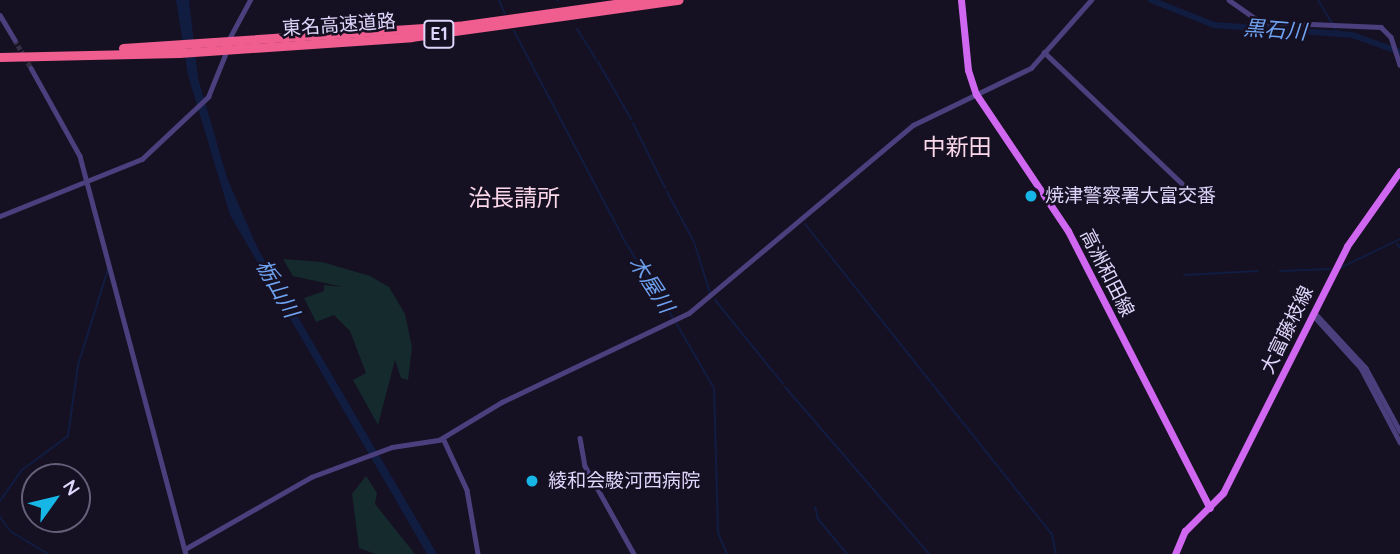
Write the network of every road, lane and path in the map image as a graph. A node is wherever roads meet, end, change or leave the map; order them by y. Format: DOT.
graph roads {
  1 [pos="250,0"];
  2 [pos="644,0"];
  3 [pos="678,0"];
  4 [pos="961,0"];
  5 [pos="1091,0"];
  6 [pos="1229,0"];
  7 [pos="0,15"];
  8 [pos="15,40"];
  9 [pos="229,40"];
  10 [pos="197,49"];
  11 [pos="179,50"];
  12 [pos="0,51"];
  13 [pos="1044,52"];
  14 [pos="225,55"];
  15 [pos="0,57"];
  16 [pos="1400,65"];
  17 [pos="31,68"];
  18 [pos="976,94"];
  19 [pos="1400,171"];
  20 [pos="89,183"];
  21 [pos="1193,194"];
  22 [pos="0,216"];
  23 [pos="1312,313"];
  24 [pos="1400,431"];
  25 [pos="443,438"];
  26 [pos="580,438"];
  27 [pos="1400,442"];
  28 [pos="1210,508"];
  29 [pos="186,552"];
  30 [pos="478,554"];
  31 [pos="634,554"];
  32 [pos="1175,554"];
  1 -- 9 [label="street"];
  2 -- 10 [label="highway, 東名高速道路 / E1"];
  3 -- 10 [label="highway, 東名高速道路 / E1"];
  4 -- 18 [label="main road, 高洲和田線"];
  5 -- 13 [label="street"];
  6 -- 16 [label="street"];
  7 -- 8 [label="street"];
  10 -- 11 [label="highway, 東名高速道路 / E1"];
  11 -- 12 [label="highway, 東名高速道路 / E1"];
  11 -- 15 [label="highway, 東名高速道路 / E1"];
  13 -- 18 [label="street"];
  13 -- 21 [label="street"];
  14 -- 20 [label="street"];
  17 -- 20 [label="street"];
  18 -- 25 [label="street"];
  18 -- 28 [label="main road, 高洲和田線"];
  19 -- 23 [label="main road, 大富藤枝線"];
  20 -- 22 [label="street"];
  20 -- 29 [label="street"];
  23 -- 24 [label="street"];
  23 -- 27 [label="street"];
  23 -- 28 [label="main road, 大富藤枝線"];
  25 -- 29 [label="street"];
  25 -- 30 [label="street"];
  26 -- 31 [label="street"];
  28 -- 32 [label="main road"];
}
